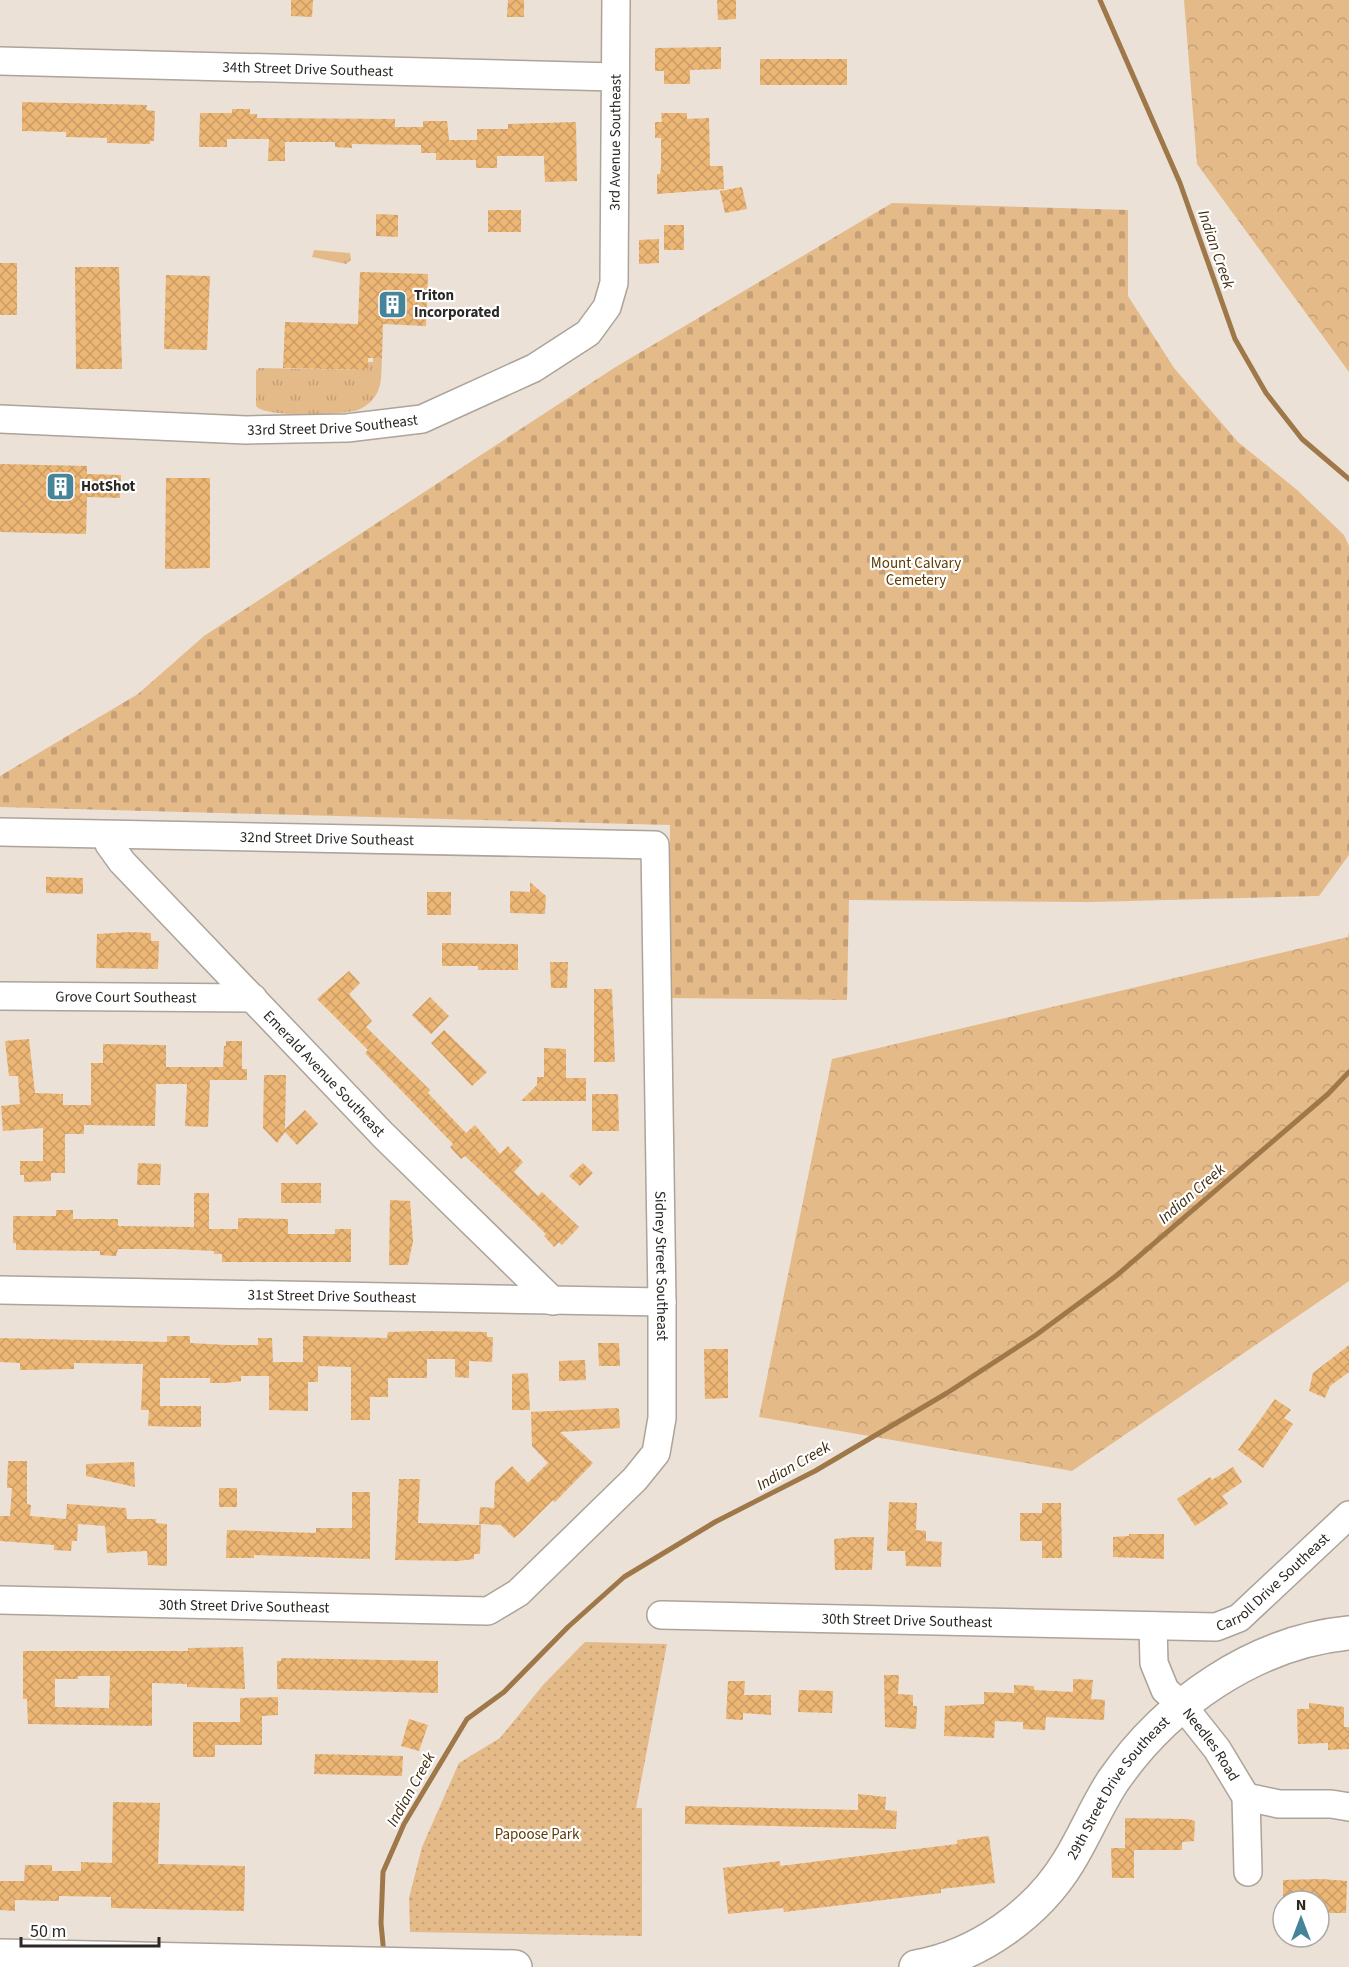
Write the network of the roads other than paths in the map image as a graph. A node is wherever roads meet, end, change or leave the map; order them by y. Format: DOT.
graph roads {
  1 [pos="616,0"];
  2 [pos="0,61"];
  3 [pos="615,77"];
  4 [pos="614,283"];
  5 [pos="0,419"];
  6 [pos="0,832"];
  7 [pos="107,835"];
  8 [pos="654,845"];
  9 [pos="0,996"];
  10 [pos="253,998"];
  11 [pos="0,1290"];
  12 [pos="553,1301"];
  13 [pos="662,1302"];
  14 [pos="1349,1515"];
  15 [pos="0,1600"];
  16 [pos="488,1611"];
  17 [pos="661,1615"];
  18 [pos="1153,1626"];
  19 [pos="1345,1634"];
  20 [pos="1182,1705"];
  21 [pos="1246,1797"];
  22 [pos="1349,1807"];
  23 [pos="1248,1872"];
  24 [pos="0,1956"];
  25 [pos="515,1967"];
  26 [pos="916,1967"];
  1 -- 3 [label="street, 3rd Avenue Southeast"];
  2 -- 3 [label="street, 34th Street Drive Southeast"];
  3 -- 4 [label="street, 3rd Avenue Southeast"];
  4 -- 5 [label="street, 33rd Street Drive Southeast"];
  6 -- 7 [label="street, 32nd Street Drive Southeast"];
  7 -- 8 [label="street, 32nd Street Drive Southeast"];
  7 -- 10 [label="street, Emerald Avenue Southeast"];
  8 -- 13 [label="street, Sidney Street Southeast"];
  9 -- 10 [label="street, Grove Court Southeast"];
  10 -- 12 [label="street, Emerald Avenue Southeast"];
  11 -- 12 [label="street, 31st Street Drive Southeast"];
  12 -- 13 [label="street, 31st Street Drive Southeast"];
  13 -- 16 [label="street, Sidney Street Southeast"];
  14 -- 18 [label="street, Carroll Drive Southeast"];
  15 -- 16 [label="street, 30th Street Drive Southeast"];
  17 -- 18 [label="street, 30th Street Drive Southeast"];
  18 -- 20 [label="street, Needles Road"];
  19 -- 20 [label="main road, 29th Street Drive Southeast"];
  20 -- 21 [label="street, Needles Road"];
  20 -- 26 [label="main road, 29th Street Drive Southeast"];
  21 -- 22 [label="street"];
  21 -- 23 [label="street, Needles Road"];
  24 -- 25 [label="main road"];
}
